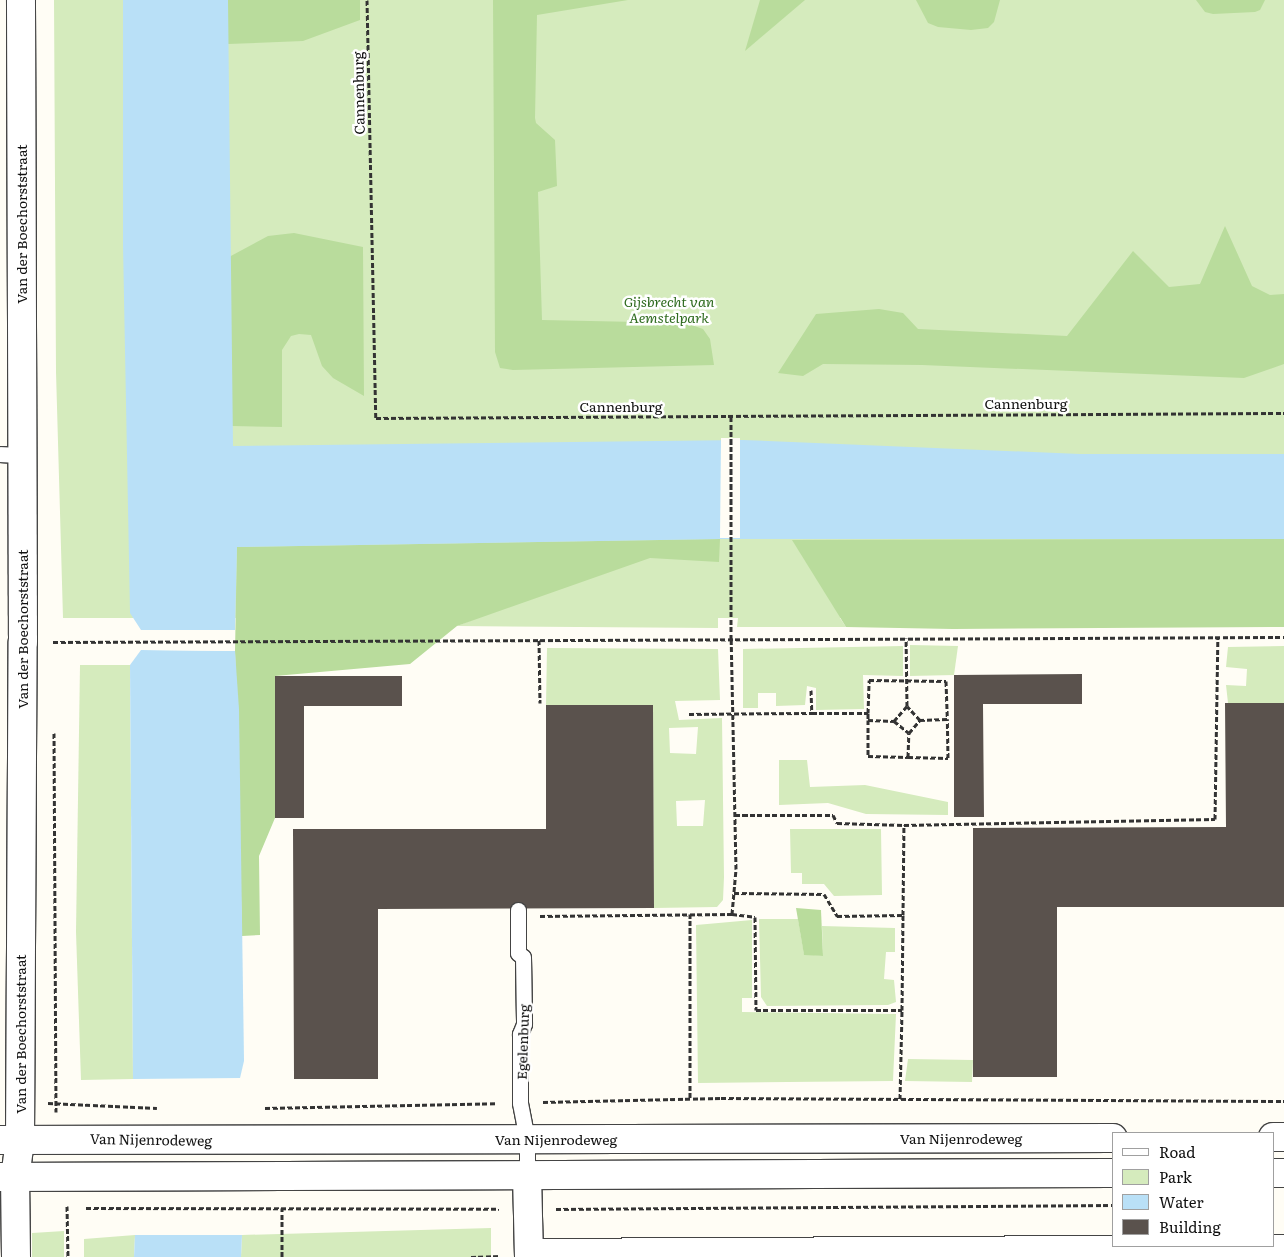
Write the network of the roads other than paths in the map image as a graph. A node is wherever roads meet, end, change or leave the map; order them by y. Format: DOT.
graph roads {
  1 [pos="21,0"];
  2 [pos="11,454"];
  3 [pos="518,913"];
  4 [pos="1112,1138"];
  5 [pos="527,1139"];
  6 [pos="10,1140"];
  7 [pos="1112,1173"];
  8 [pos="527,1175"];
  9 [pos="7,1177"];
  10 [pos="1284,1249"];
  11 [pos="1189,1251"];
  12 [pos="11,1254"];
  13 [pos="529,1255"];
  1 -- 2 [label="street, Van der Boechorststraat"];
  2 -- 6 [label="street, Van der Boechorststraat"];
  3 -- 5 [label="lane, Egelenburg"];
  4 -- 5 [label="street, Van Nijenrodeweg"];
  5 -- 6 [label="street, Van Nijenrodeweg"];
  5 -- 8 [label="lane, Egelenburg"];
  6 -- 9 [label="street, Van der Boechorststraat"];
  7 -- 8 [label="street"];
  8 -- 9 [label="street"];
  8 -- 13 [label="street"];
  9 -- 12 [label="street, Van der Boechorststraat"];
  10 -- 11 [label="street"];
  11 -- 13 [label="street"];
}
